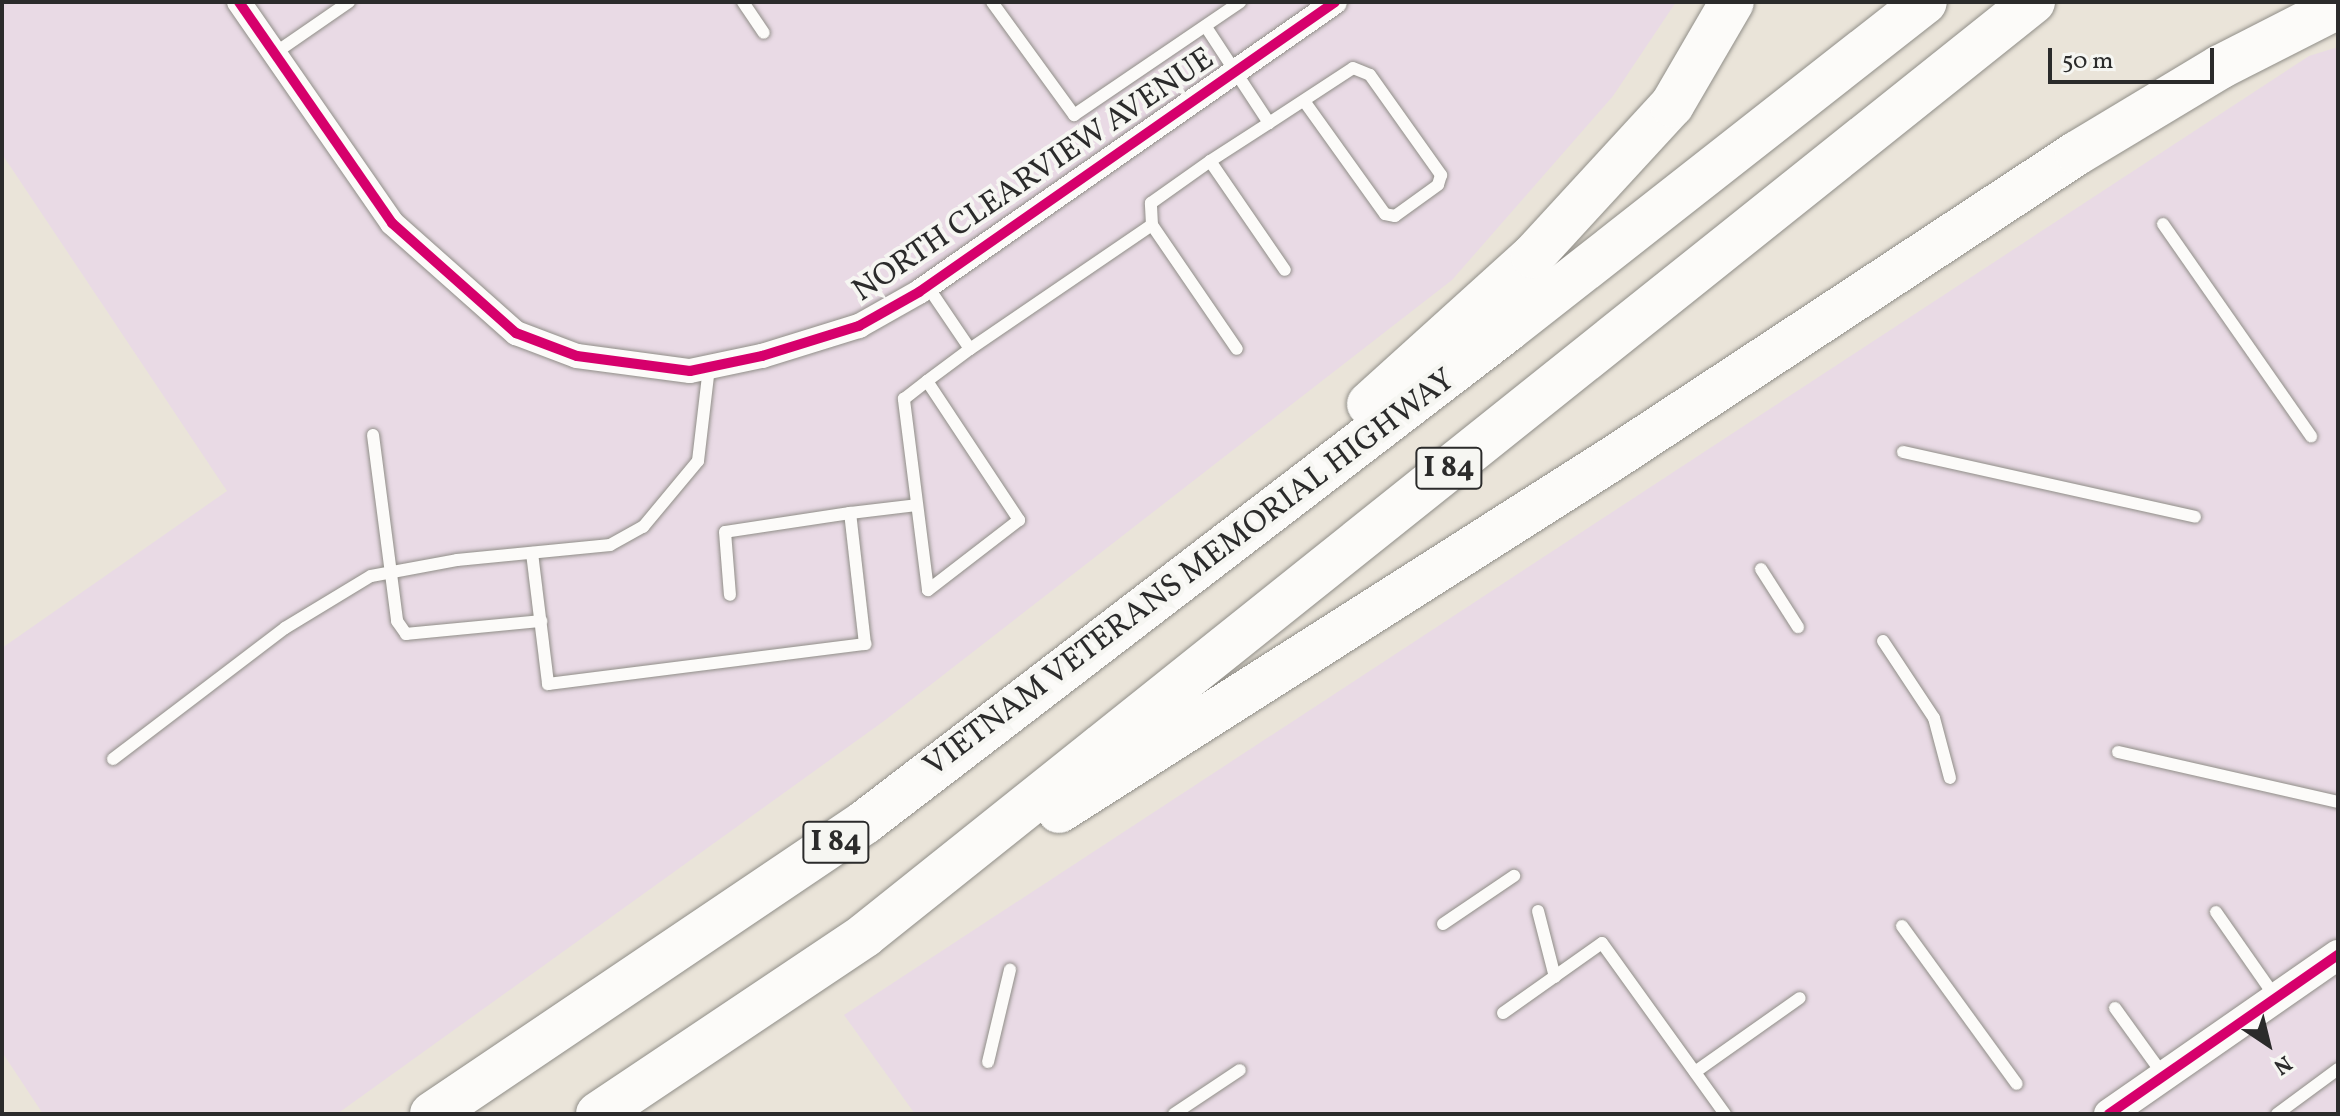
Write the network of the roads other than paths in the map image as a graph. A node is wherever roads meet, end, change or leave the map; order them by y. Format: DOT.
graph roads {
  1 [pos="239,2"];
  2 [pos="349,2"];
  3 [pos="743,2"];
  4 [pos="992,2"];
  5 [pos="1240,2"];
  6 [pos="1335,2"];
  7 [pos="1732,2"];
  8 [pos="1925,2"];
  9 [pos="2033,2"];
  10 [pos="2330,13"];
  11 [pos="1206,27"];
  12 [pos="764,33"];
  13 [pos="275,53"];
  14 [pos="1235,71"];
  15 [pos="1304,101"];
  16 [pos="1269,123"];
  17 [pos="1210,161"];
  18 [pos="2163,224"];
  19 [pos="1152,225"];
  20 [pos="1285,270"];
  21 [pos="928,287"];
  22 [pos="970,349"];
  23 [pos="1237,349"];
  24 [pos="709,367"];
  25 [pos="927,381"];
  26 [pos="373,435"];
  27 [pos="2311,436"];
  28 [pos="1903,452"];
  29 [pos="917,505"];
  30 [pos="850,513"];
  31 [pos="2195,517"];
  32 [pos="1224,549"];
  33 [pos="532,553"];
  34 [pos="1761,569"];
  35 [pos="390,572"];
  36 [pos="730,595"];
  37 [pos="541,621"];
  38 [pos="1798,627"];
  39 [pos="1883,641"];
  40 [pos="2118,752"];
  41 [pos="113,759"];
  42 [pos="1950,778"];
  43 [pos="2338,802"];
  44 [pos="1514,876"];
  45 [pos="1538,911"];
  46 [pos="2216,912"];
  47 [pos="1443,924"];
  48 [pos="1902,926"];
  49 [pos="865,935"];
  50 [pos="2338,955"];
  51 [pos="1010,970"];
  52 [pos="1555,977"];
  53 [pos="1800,998"];
  54 [pos="2276,998"];
  55 [pos="2115,1008"];
  56 [pos="1503,1013"];
  57 [pos="988,1062"];
  58 [pos="2338,1069"];
  59 [pos="1240,1070"];
  60 [pos="1695,1072"];
  61 [pos="2164,1076"];
  62 [pos="2017,1084"];
  63 [pos="432,1114"];
  64 [pos="598,1114"];
  65 [pos="1174,1114"];
  66 [pos="1725,1114"];
  67 [pos="2109,1114"];
  68 [pos="2277,1114"];
  1 -- 13 [label="street, NORTH CLEARVIEW AVENUE"];
  2 -- 13 [label="lane"];
  3 -- 12 [label="lane"];
  4 -- 11 [label="lane"];
  5 -- 11 [label="lane"];
  6 -- 14 [label="street, NORTH CLEARVIEW AVENUE"];
  7 -- 32 [label="highway"];
  8 -- 32 [label="highway, VIETNAM VETERANS MEMORIAL HIGHWAY / I 84"];
  9 -- 49 [label="highway, I 84"];
  10 -- 49 [label="highway"];
  11 -- 14 [label="lane"];
  13 -- 24 [label="street, NORTH CLEARVIEW AVENUE"];
  14 -- 16 [label="lane"];
  14 -- 21 [label="street, NORTH CLEARVIEW AVENUE"];
  15 -- 15 [label="lane"];
  15 -- 16 [label="lane"];
  16 -- 17 [label="lane"];
  17 -- 19 [label="lane"];
  17 -- 20 [label="lane"];
  18 -- 27 [label="lane"];
  19 -- 22 [label="lane"];
  19 -- 23 [label="lane"];
  21 -- 22 [label="lane"];
  21 -- 24 [label="street, NORTH CLEARVIEW AVENUE"];
  22 -- 25 [label="lane"];
  24 -- 33 [label="lane"];
  25 -- 29 [label="lane"];
  25 -- 29 [label="lane"];
  26 -- 35 [label="lane"];
  28 -- 31 [label="lane"];
  29 -- 30 [label="lane"];
  30 -- 36 [label="lane"];
  30 -- 37 [label="lane"];
  32 -- 63 [label="highway, VIETNAM VETERANS MEMORIAL HIGHWAY / I 84"];
  33 -- 35 [label="lane"];
  33 -- 37 [label="lane"];
  34 -- 38 [label="lane"];
  35 -- 37 [label="lane"];
  35 -- 41 [label="lane"];
  39 -- 42 [label="lane"];
  40 -- 43 [label="lane"];
  44 -- 47 [label="lane"];
  45 -- 52 [label="lane"];
  46 -- 54 [label="lane"];
  48 -- 62 [label="lane"];
  49 -- 64 [label="highway, I 84"];
  50 -- 54 [label="street"];
  51 -- 57 [label="lane"];
  52 -- 56 [label="lane"];
  52 -- 60 [label="lane"];
  53 -- 60 [label="lane"];
  54 -- 61 [label="street"];
  55 -- 61 [label="lane"];
  58 -- 68 [label="lane"];
  59 -- 65 [label="lane"];
  60 -- 66 [label="lane"];
  61 -- 67 [label="street"];
}
